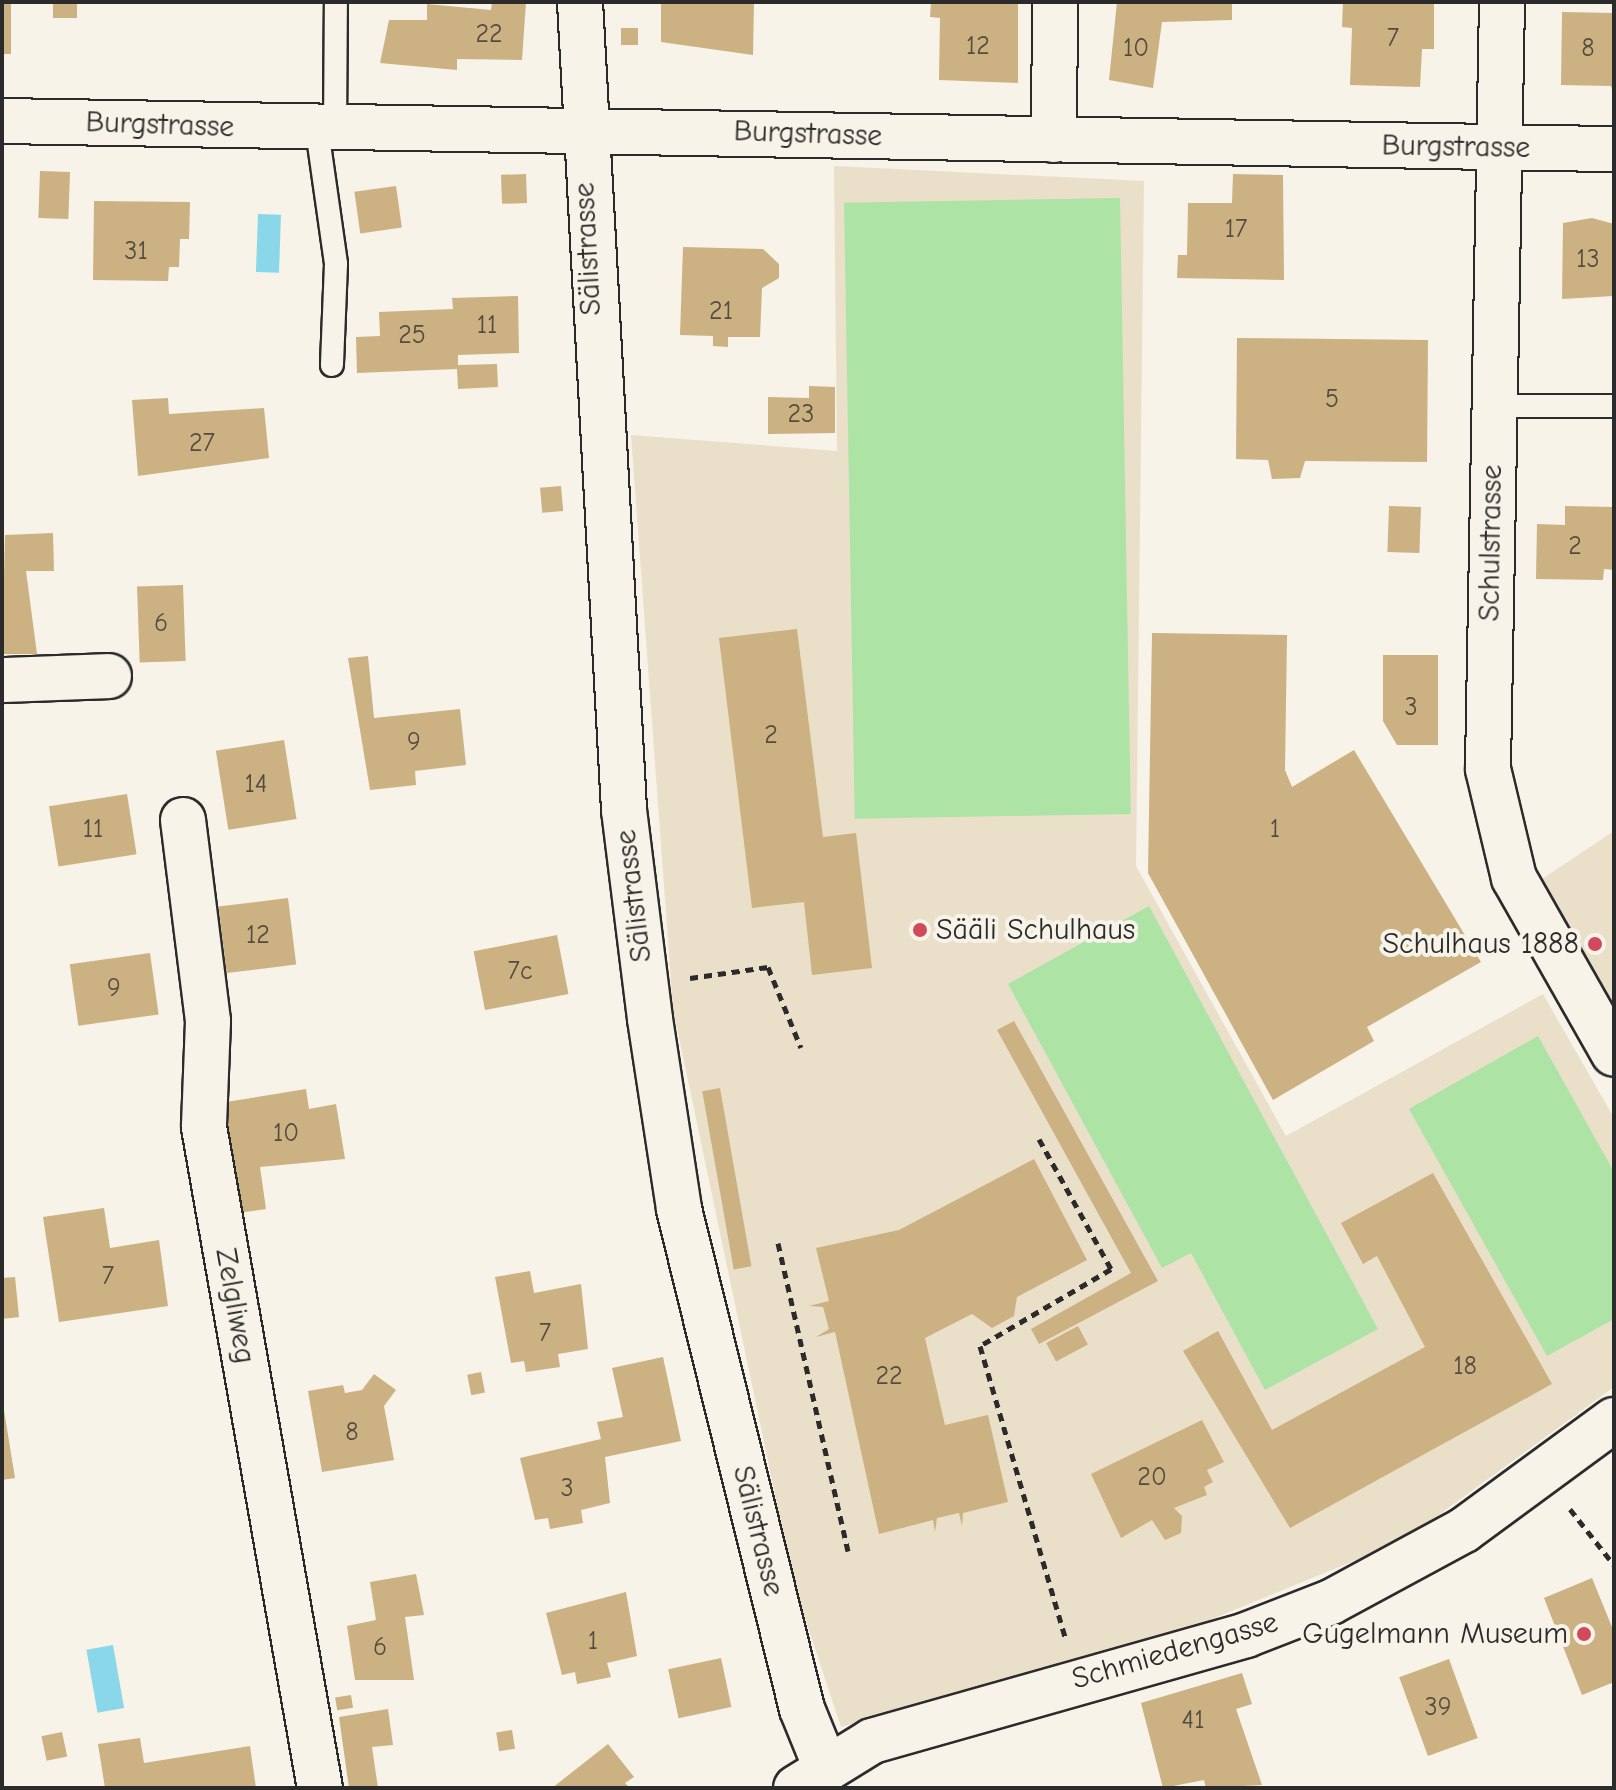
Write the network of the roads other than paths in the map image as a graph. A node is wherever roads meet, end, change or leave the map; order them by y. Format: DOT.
graph roads {
  1 [pos="336,2"];
  2 [pos="580,2"];
  3 [pos="1055,2"];
  4 [pos="1502,2"];
  5 [pos="2,121"];
  6 [pos="582,128"];
  7 [pos="326,130"];
  8 [pos="1054,140"];
  9 [pos="1499,147"];
  10 [pos="1614,149"];
  11 [pos="332,365"];
  12 [pos="1494,406"];
  13 [pos="1614,406"];
  14 [pos="109,676"];
  15 [pos="2,680"];
  16 [pos="183,820"];
  17 [pos="1614,1054"];
  18 [pos="1614,1420"];
  19 [pos="811,1778"];
  20 [pos="320,1788"];
  1 -- 7 [label="lane"];
  2 -- 6 [label="street, Sälistrasse"];
  3 -- 8 [label="street"];
  4 -- 9 [label="street, Schulstrasse"];
  5 -- 7 [label="street, Burgstrasse"];
  6 -- 7 [label="street, Burgstrasse"];
  6 -- 8 [label="street, Burgstrasse"];
  6 -- 19 [label="street, Sälistrasse"];
  7 -- 11 [label="lane"];
  8 -- 9 [label="street, Burgstrasse"];
  9 -- 10 [label="street, Burgstrasse"];
  9 -- 12 [label="street, Schulstrasse"];
  12 -- 13 [label="lane"];
  12 -- 17 [label="street, Schulstrasse"];
  14 -- 15 [label="street"];
  16 -- 20 [label="street, Zelgliweg"];
  18 -- 19 [label="street, Schmiedengasse"];
}
